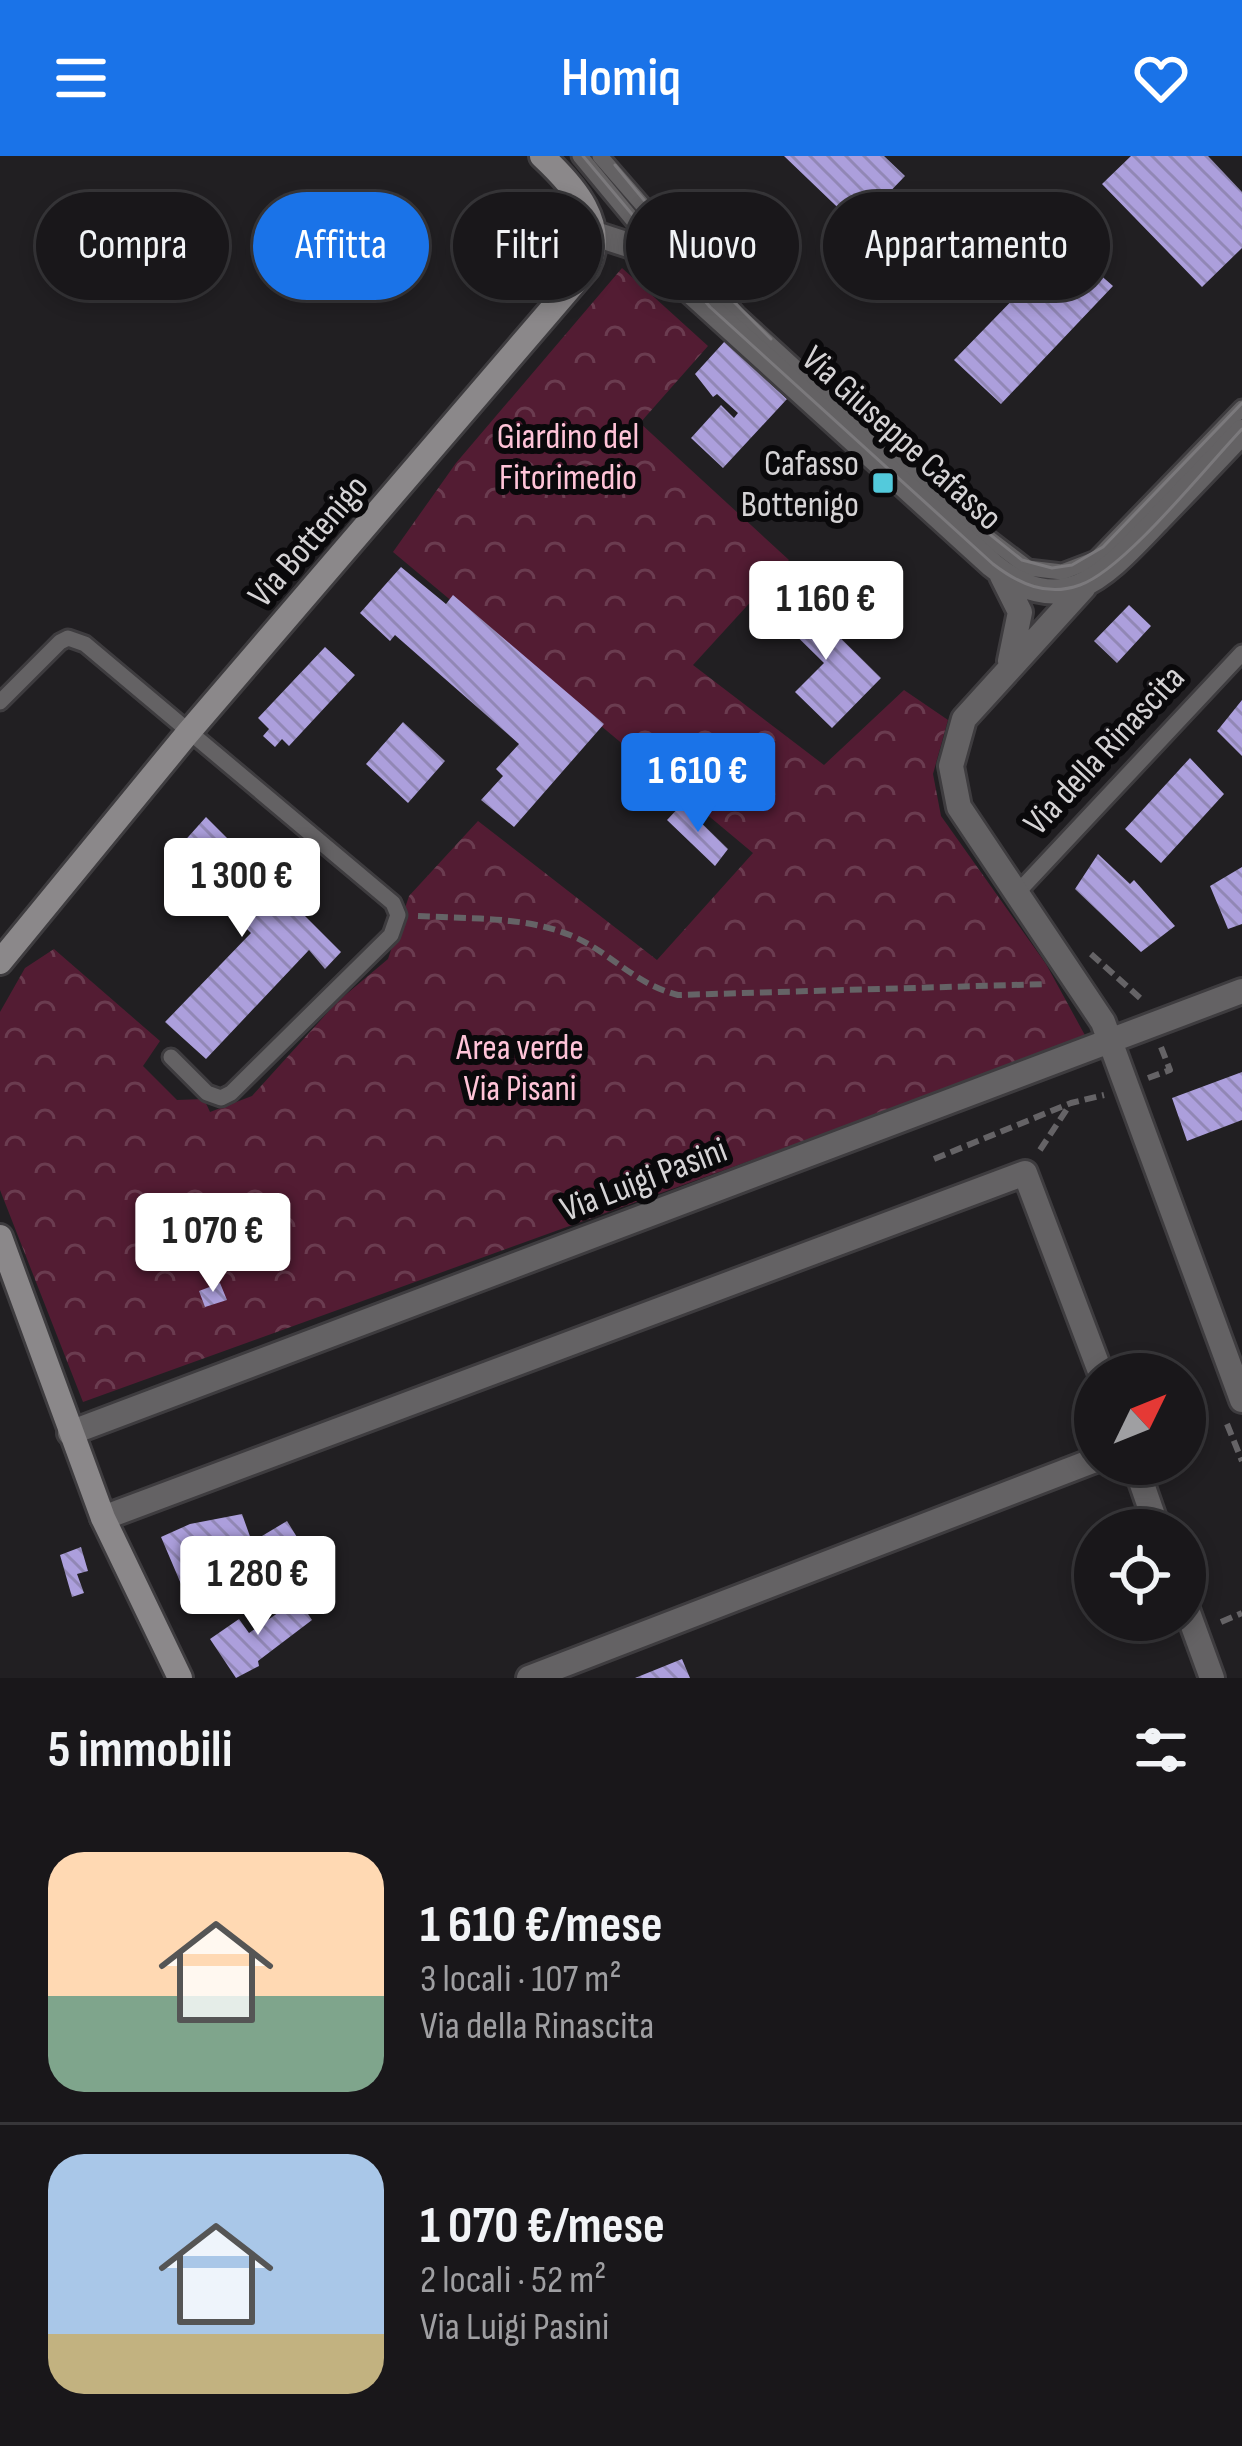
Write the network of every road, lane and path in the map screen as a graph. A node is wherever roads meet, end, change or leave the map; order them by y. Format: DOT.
graph roads {
  1 [pos="542,156"];
  2 [pos="580,156"];
  3 [pos="600,156"];
  4 [pos="575,192"];
  5 [pos="602,237"];
  6 [pos="562,300"];
  7 [pos="709,308"];
  8 [pos="1242,408"];
  9 [pos="1242,432"];
  10 [pos="992,566"];
  11 [pos="1084,586"];
  12 [pos="1242,653"];
  13 [pos="1007,669"];
  14 [pos="0,702"];
  15 [pos="188,734"];
  16 [pos="1016,894"];
  17 [pos="398,915"];
  18 [pos="1089,956"];
  19 [pos="0,962"];
  20 [pos="1050,984"];
  21 [pos="1242,991"];
  22 [pos="1140,998"];
  23 [pos="1110,1040"];
  24 [pos="1159,1043"];
  25 [pos="171,1057"];
  26 [pos="1145,1079"];
  27 [pos="1108,1094"];
  28 [pos="1071,1103"];
  29 [pos="934,1159"];
  30 [pos="1025,1173"];
  31 [pos="0,1237"];
  32 [pos="1093,1353"];
  33 [pos="1242,1400"];
  34 [pos="70,1432"];
  35 [pos="1074,1468"];
  36 [pos="103,1518"];
  37 [pos="1198,1641"];
  38 [pos="180,1678"];
  39 [pos="529,1678"];
  40 [pos="1212,1678"];
  1 -- 4 [label="street"];
  2 -- 7 [label="lane"];
  3 -- 8 [label="lane, Via Giuseppe Cafasso"];
  5 -- 7 [label="street, Via Giuseppe Cafasso"];
  6 -- 15 [label="street, Via Bottenigo"];
  7 -- 10 [label="street, Via Giuseppe Cafasso"];
  9 -- 11 [label="street, Via della Rinascita"];
  10 -- 11 [label="street"];
  10 -- 13 [label="street, Via della Rinascita"];
  11 -- 13 [label="street, Via della Rinascita"];
  12 -- 16 [label="lane, Via della Rinascita"];
  13 -- 16 [label="street, Via della Rinascita"];
  14 -- 15 [label="lane"];
  15 -- 17 [label="lane"];
  15 -- 19 [label="street, Via Bottenigo"];
  16 -- 23 [label="street, Via della Rinascita"];
  17 -- 20 [label="path"];
  17 -- 25 [label="lane"];
  18 -- 22 [label="path"];
  21 -- 23 [label="street, Via Luigi Pasini"];
  23 -- 33 [label="street, Via della Rinascita"];
  23 -- 34 [label="street, Via Luigi Pasini"];
  24 -- 26 [label="path"];
  27 -- 28 [label="path"];
  28 -- 29 [label="path"];
  28 -- 30 [label="path"];
  30 -- 32 [label="street"];
  30 -- 36 [label="street"];
  31 -- 34 [label="street"];
  34 -- 36 [label="street"];
  35 -- 39 [label="street"];
  36 -- 38 [label="street"];
  37 -- 40 [label="street"];
}
